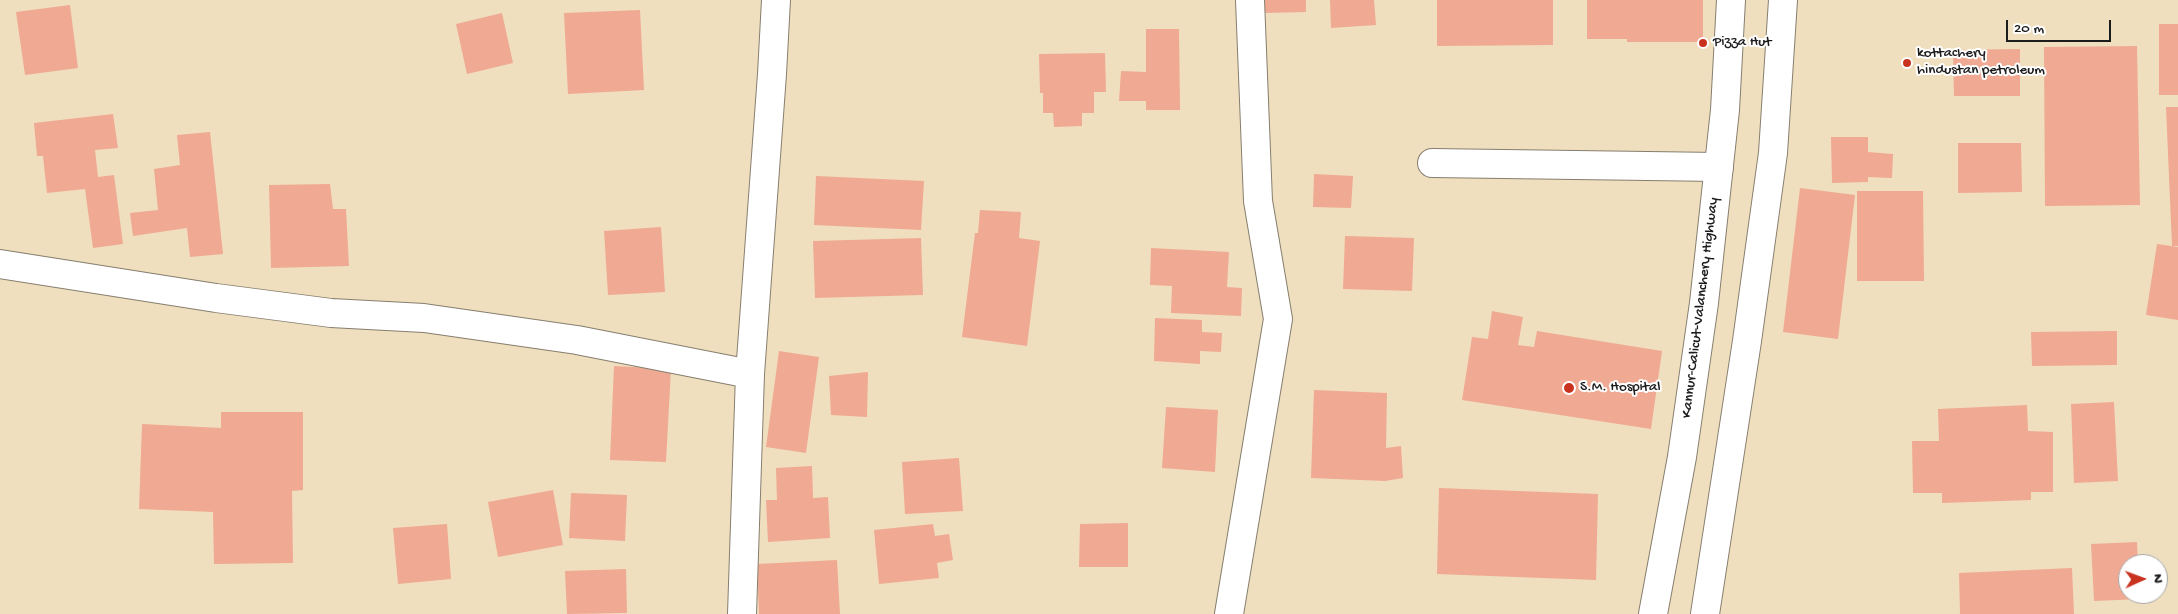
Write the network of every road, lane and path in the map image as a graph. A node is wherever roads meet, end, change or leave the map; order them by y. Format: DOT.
graph roads {
  1 [pos="776,0"];
  2 [pos="1250,0"];
  3 [pos="1731,0"];
  4 [pos="1783,0"];
  5 [pos="1432,163"];
  6 [pos="1719,167"];
  7 [pos="0,264"];
  8 [pos="750,374"];
  9 [pos="742,614"];
  10 [pos="1229,614"];
  11 [pos="1653,614"];
  12 [pos="1705,614"];
  1 -- 8 [label="main road"];
  2 -- 10 [label="main road"];
  3 -- 6 [label="main road, Kannur-Calicut-Valanchery Highway"];
  4 -- 12 [label="main road"];
  5 -- 6 [label="main road"];
  6 -- 11 [label="main road, Kannur-Calicut-Valanchery Highway"];
  7 -- 8 [label="main road"];
  8 -- 9 [label="main road"];
}
